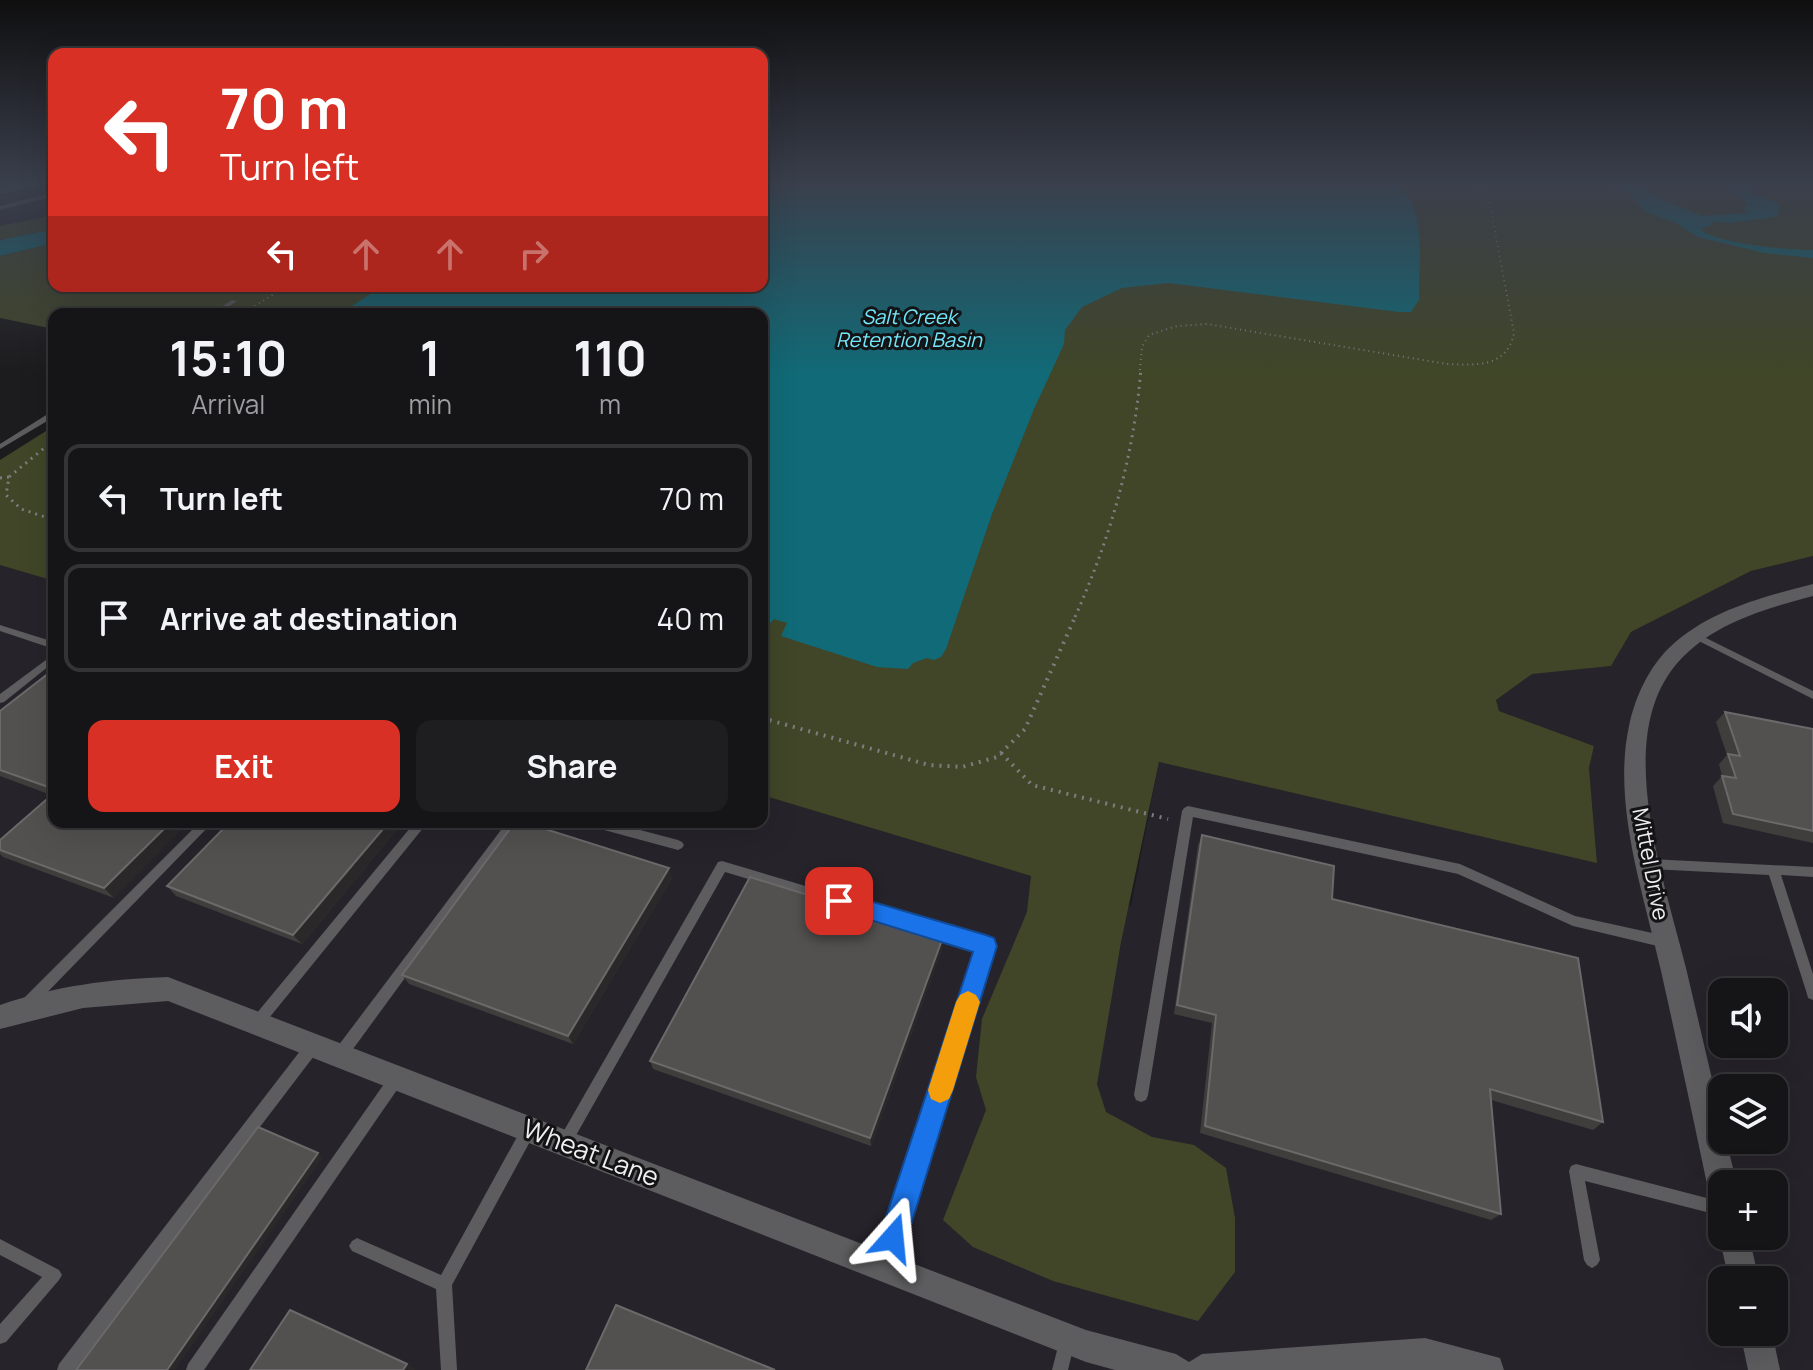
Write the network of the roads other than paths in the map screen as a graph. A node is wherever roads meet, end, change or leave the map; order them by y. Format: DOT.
graph roads {
  1 [pos="234,301"];
  2 [pos="223,308"];
  3 [pos="48,418"];
  4 [pos="0,447"];
  5 [pos="1813,590"];
  6 [pos="0,628"];
  7 [pos="1694,635"];
  8 [pos="48,644"];
  9 [pos="48,662"];
  10 [pos="1813,695"];
  11 [pos="0,699"];
  12 [pos="201,828"];
  13 [pos="417,828"];
  14 [pos="508,828"];
  15 [pos="615,828"];
  16 [pos="678,845"];
  17 [pos="1650,864"];
  18 [pos="1773,869"];
  19 [pos="1813,872"];
  20 [pos="1668,942"];
  21 [pos="1813,994"];
  22 [pos="11,1013"];
  23 [pos="256,1024"];
  24 [pos="326,1051"];
  25 [pos="397,1078"];
  26 [pos="1141,1095"];
  27 [pos="529,1130"];
  28 [pos="564,1143"];
  29 [pos="1719,1170"];
  30 [pos="1708,1205"];
  31 [pos="357,1246"];
  32 [pos="0,1247"];
  33 [pos="1592,1260"];
  34 [pos="884,1268"];
  35 [pos="444,1284"];
  36 [pos="0,1336"];
  37 [pos="1067,1339"];
  38 [pos="1759,1346"];
  39 [pos="65,1370"];
  40 [pos="194,1370"];
  41 [pos="449,1370"];
  42 [pos="1060,1370"];
  43 [pos="1176,1370"];
  44 [pos="1202,1370"];
  45 [pos="1488,1370"];
  46 [pos="1764,1370"];
  1 -- 2 [label="lane"];
  3 -- 4 [label="lane"];
  5 -- 7 [label="street, Mittel Drive"];
  6 -- 8 [label="lane"];
  7 -- 10 [label="lane"];
  7 -- 17 [label="street, Mittel Drive"];
  9 -- 11 [label="lane"];
  12 -- 22 [label="lane"];
  13 -- 23 [label="lane"];
  14 -- 24 [label="lane"];
  15 -- 16 [label="lane"];
  17 -- 18 [label="lane"];
  17 -- 20 [label="street, Mittel Drive"];
  18 -- 19 [label="lane"];
  18 -- 21 [label="lane"];
  20 -- 26 [label="lane"];
  20 -- 29 [label="street, Mittel Drive"];
  22 -- 23 [label="street, Wheat Lane"];
  23 -- 24 [label="street, Wheat Lane"];
  24 -- 25 [label="street, Wheat Lane"];
  24 -- 39 [label="lane"];
  25 -- 27 [label="street, Wheat Lane"];
  25 -- 40 [label="lane"];
  27 -- 28 [label="street, Wheat Lane"];
  27 -- 35 [label="lane"];
  28 -- 34 [label="street, Wheat Lane"];
  28 -- 34 [label="lane"];
  30 -- 33 [label="lane"];
  31 -- 35 [label="lane"];
  32 -- 36 [label="lane"];
  34 -- 37 [label="street, Wheat Lane"];
  35 -- 41 [label="lane"];
  37 -- 42 [label="lane"];
  37 -- 43 [label="street, Wheat Lane"];
  38 -- 46 [label="street"];
  44 -- 45 [label="street"];
}
